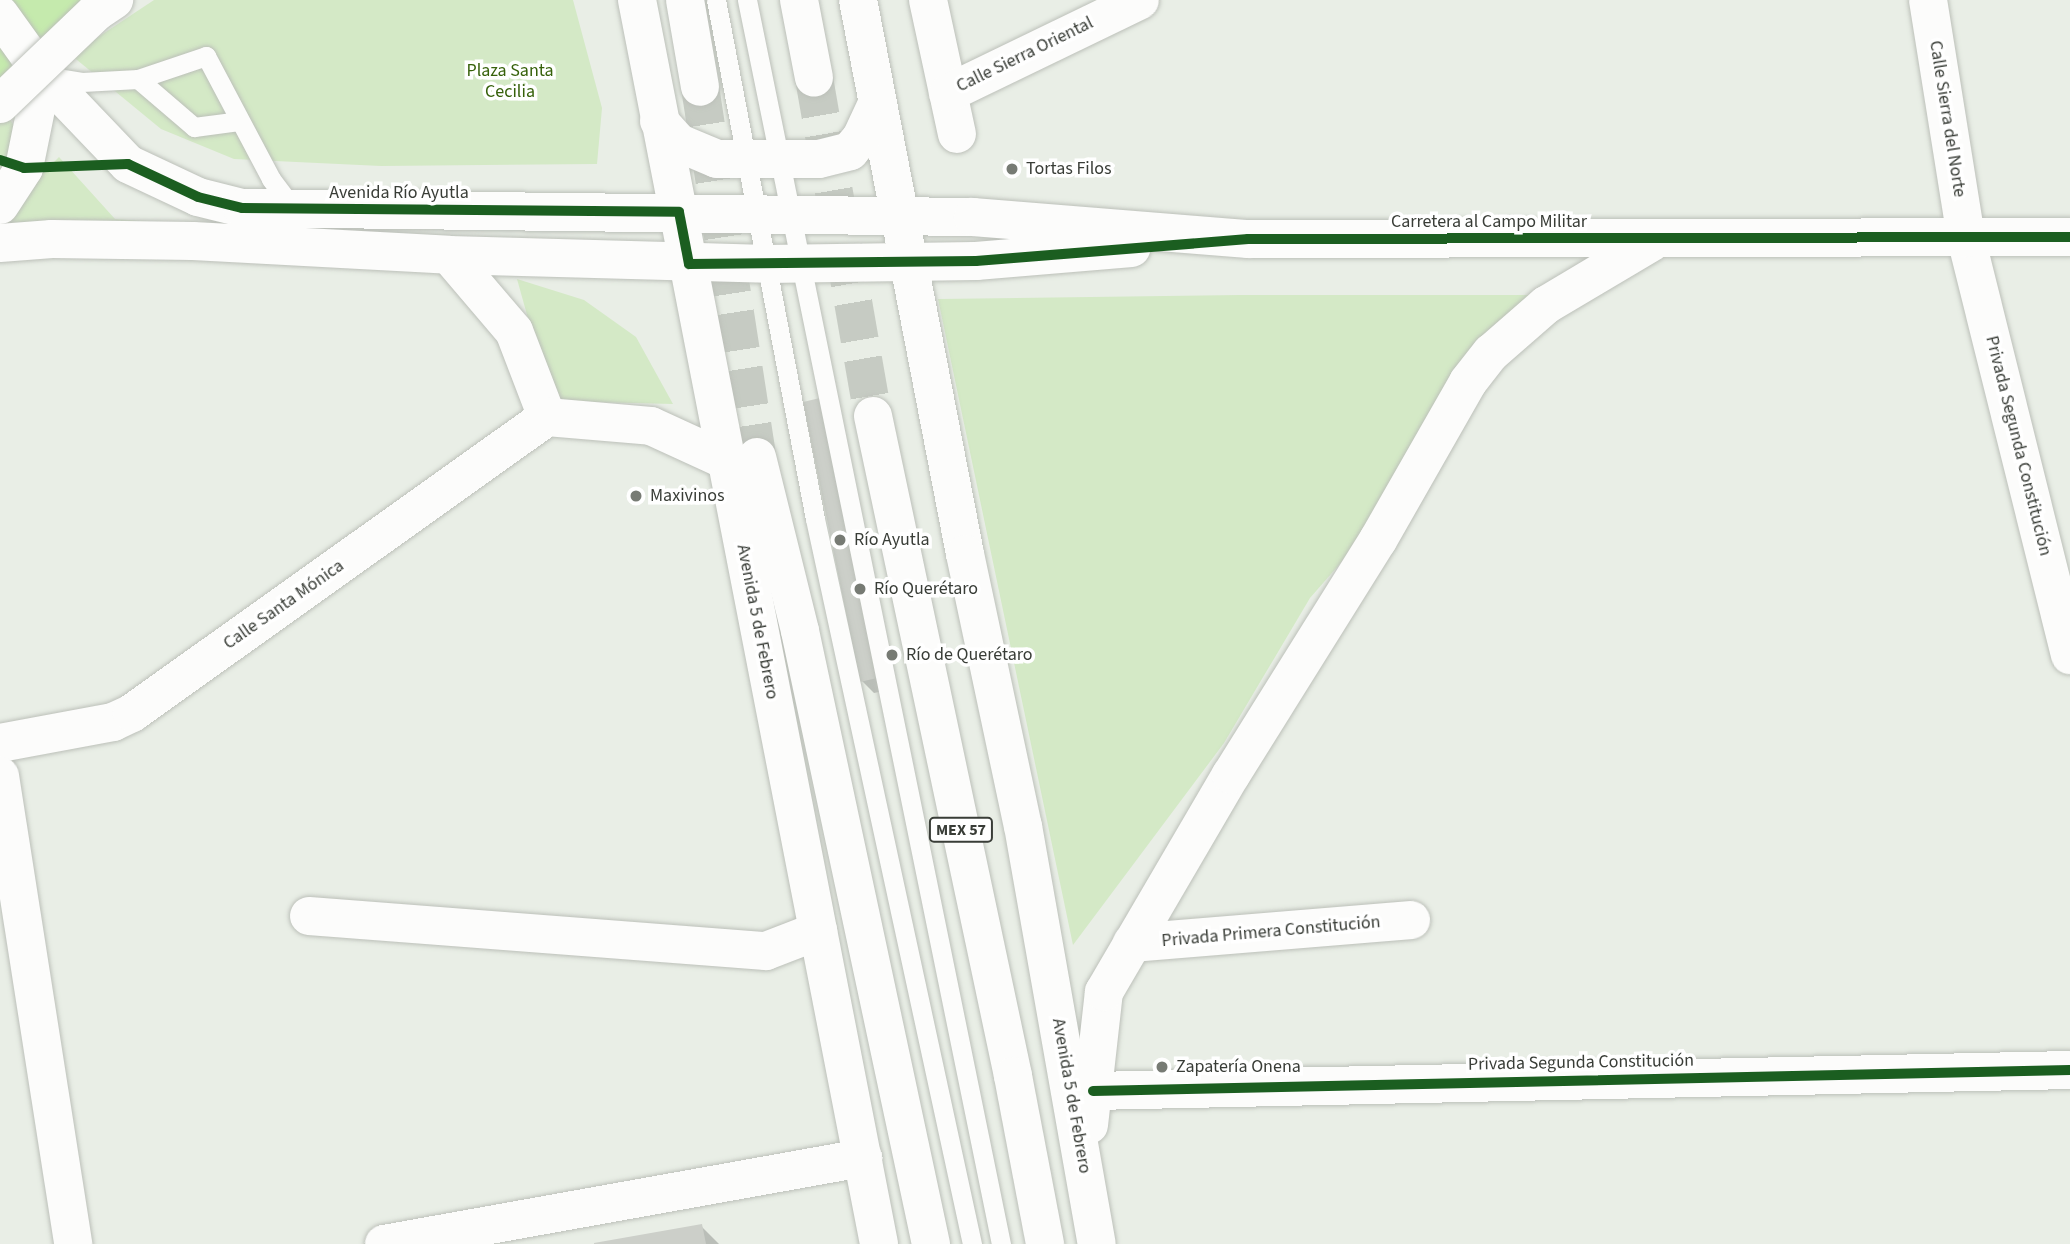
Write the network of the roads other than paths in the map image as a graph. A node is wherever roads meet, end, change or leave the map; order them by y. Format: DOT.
graph roads {
  1 [pos="114,0"];
  2 [pos="637,0"];
  3 [pos="685,0"];
  4 [pos="716,0"];
  5 [pos="747,0"];
  6 [pos="799,0"];
  7 [pos="858,0"];
  8 [pos="928,0"];
  9 [pos="1140,0"];
  10 [pos="1928,0"];
  11 [pos="0,15"];
  12 [pos="43,75"];
  13 [pos="814,78"];
  14 [pos="138,79"];
  15 [pos="700,87"];
  16 [pos="948,93"];
  17 [pos="0,104"];
  18 [pos="877,104"];
  19 [pos="239,121"];
  20 [pos="659,121"];
  21 [pos="957,134"];
  22 [pos="763,159"];
  23 [pos="0,205"];
  24 [pos="294,210"];
  25 [pos="679,212"];
  26 [pos="773,215"];
  27 [pos="900,216"];
  28 [pos="2070,237"];
  29 [pos="1966,238"];
  30 [pos="1248,239"];
  31 [pos="1656,240"];
  32 [pos="0,243"];
  33 [pos="449,255"];
  34 [pos="908,262"];
  35 [pos="689,264"];
  36 [pos="783,264"];
  37 [pos="873,416"];
  38 [pos="547,418"];
  39 [pos="741,458"];
  40 [pos="2070,655"];
  41 [pos="0,743"];
  42 [pos="0,776"];
  43 [pos="309,916"];
  44 [pos="1411,920"];
  45 [pos="818,931"];
  46 [pos="1132,943"];
  47 [pos="2070,1070"];
  48 [pos="1093,1091"];
  49 [pos="863,1158"];
  50 [pos="1085,1168"];
  51 [pos="73,1244"];
  52 [pos="384,1244"];
  53 [pos="879,1244"];
  54 [pos="931,1244"];
  55 [pos="972,1244"];
  56 [pos="1001,1244"];
  57 [pos="1045,1244"];
  58 [pos="1097,1244"];
  1 -- 17 [label="main road, bridge"];
  2 -- 20 [label="main road, Avenida 5 de Febrero"];
  3 -- 15 [label="main road"];
  4 -- 22 [label="lane"];
  5 -- 22 [label="lane"];
  6 -- 13 [label="main road"];
  7 -- 18 [label="main road, Avenida 5 de Febrero"];
  8 -- 16 [label="main road"];
  9 -- 16 [label="main road, Calle Sierra Oriental"];
  10 -- 29 [label="main road, Calle Sierra del Norte"];
  11 -- 12 [label="main road, Avenida Río Ayutla"];
  12 -- 14 [label="lane"];
  12 -- 23 [label="main road"];
  12 -- 24 [label="main road, Avenida Río Ayutla"];
  14 -- 19 [label="lane"];
  14 -- 19 [label="lane"];
  16 -- 21 [label="main road"];
  18 -- 22 [label="main road"];
  18 -- 27 [label="main road, Avenida 5 de Febrero"];
  19 -- 24 [label="lane"];
  20 -- 22 [label="main road"];
  20 -- 25 [label="main road, Avenida 5 de Febrero"];
  22 -- 26 [label="lane"];
  22 -- 26 [label="lane"];
  24 -- 25 [label="main road, Avenida Río Ayutla"];
  25 -- 26 [label="main road, Avenida Río Ayutla"];
  25 -- 35 [label="main road, Avenida 5 de Febrero"];
  26 -- 27 [label="main road, Avenida Río Ayutla"];
  26 -- 36 [label="lane"];
  26 -- 36 [label="lane"];
  27 -- 30 [label="main road, Carretera al Campo Militar"];
  27 -- 34 [label="main road, Avenida 5 de Febrero"];
  28 -- 29 [label="main road, Carretera al Campo Militar"];
  29 -- 31 [label="main road, Carretera al Campo Militar"];
  29 -- 40 [label="main road, Privada Segunda Constitución"];
  30 -- 31 [label="main road, Carretera al Campo Militar"];
  30 -- 34 [label="main road, Carretera al Campo Militar"];
  31 -- 46 [label="main road"];
  32 -- 33 [label="main road"];
  33 -- 35 [label="main road"];
  33 -- 38 [label="main road"];
  34 -- 36 [label="main road"];
  34 -- 50 [label="main road, Avenida 5 de Febrero"];
  35 -- 36 [label="main road"];
  35 -- 39 [label="main road, Avenida 5 de Febrero"];
  36 -- 55 [label="lane"];
  36 -- 56 [label="lane"];
  37 -- 57 [label="main road, MEX 57"];
  38 -- 39 [label="main road"];
  38 -- 41 [label="main road, Calle Santa Mónica"];
  39 -- 45 [label="main road, Avenida 5 de Febrero"];
  39 -- 54 [label="main road, Avenida 5 de Febrero"];
  42 -- 51 [label="main road"];
  43 -- 45 [label="main road"];
  44 -- 46 [label="main road, Privada Primera Constitución"];
  45 -- 49 [label="main road, Avenida 5 de Febrero"];
  46 -- 48 [label="main road"];
  47 -- 48 [label="main road, Privada Segunda Constitución"];
  48 -- 50 [label="main road"];
  49 -- 52 [label="main road"];
  49 -- 53 [label="main road, Avenida 5 de Febrero"];
  50 -- 58 [label="main road, Avenida 5 de Febrero"];
}
